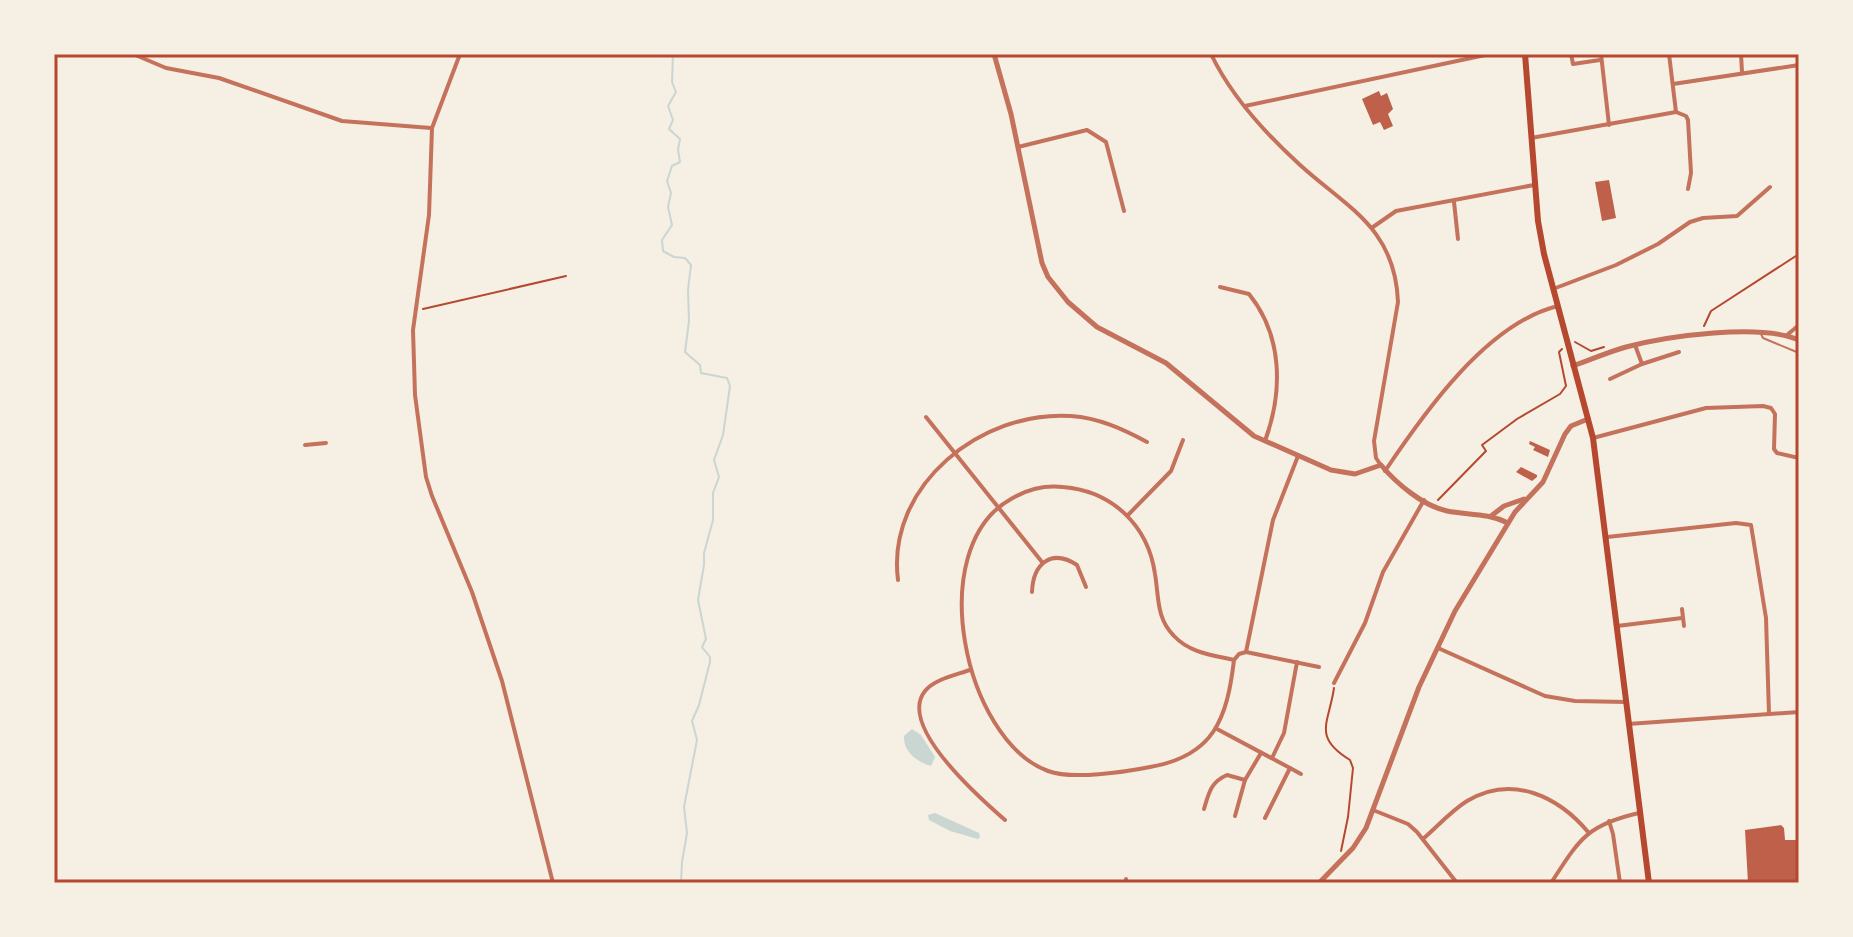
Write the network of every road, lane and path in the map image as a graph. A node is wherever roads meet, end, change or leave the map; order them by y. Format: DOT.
graph roads {
  1 [pos="133,54"];
  2 [pos="460,54"];
  3 [pos="994,54"];
  4 [pos="1211,54"];
  5 [pos="1490,54"];
  6 [pos="1525,54"];
  7 [pos="1571,54"];
  8 [pos="1669,54"];
  9 [pos="1741,54"];
  10 [pos="1799,54"];
  11 [pos="1601,57"];
  12 [pos="1799,63"];
  13 [pos="1743,73"];
  14 [pos="1673,84"];
  15 [pos="1245,106"];
  16 [pos="1676,112"];
  17 [pos="1609,125"];
  18 [pos="432,128"];
  19 [pos="1531,138"];
  20 [pos="1018,147"];
  21 [pos="1534,185"];
  22 [pos="1770,187"];
  23 [pos="1688,189"];
  24 [pos="1454,200"];
  25 [pos="1124,211"];
  26 [pos="1373,227"];
  27 [pos="1458,239"];
  28 [pos="1799,254"];
  29 [pos="566,276"];
  30 [pos="1220,287"];
  31 [pos="1553,289"];
  32 [pos="1558,306"];
  33 [pos="1717,307"];
  34 [pos="417,310"];
  35 [pos="1799,325"];
  36 [pos="1760,331"];
  37 [pos="1787,335"];
  38 [pos="1799,340"];
  39 [pos="1635,345"];
  40 [pos="1559,352"];
  41 [pos="1679,352"];
  42 [pos="1799,353"];
  43 [pos="1642,364"];
  44 [pos="1573,366"];
  45 [pos="1610,379"];
  46 [pos="926,417"];
  47 [pos="1588,419"];
  48 [pos="1593,438"];
  49 [pos="1183,440"];
  50 [pos="1265,441"];
  51 [pos="1147,442"];
  52 [pos="326,443"];
  53 [pos="305,445"];
  54 [pos="954,453"];
  55 [pos="1298,456"];
  56 [pos="1799,458"];
  57 [pos="1383,468"];
  58 [pos="1525,499"];
  59 [pos="1424,500"];
  60 [pos="998,507"];
  61 [pos="1439,509"];
  62 [pos="1128,515"];
  63 [pos="1491,516"];
  64 [pos="1508,523"];
  65 [pos="1607,537"];
  66 [pos="1042,562"];
  67 [pos="898,580"];
  68 [pos="1086,587"];
  69 [pos="1032,592"];
  70 [pos="1682,609"];
  71 [pos="1682,618"];
  72 [pos="1617,626"];
  73 [pos="1684,626"];
  74 [pos="1438,648"];
  75 [pos="1246,652"];
  76 [pos="1234,660"];
  77 [pos="1297,662"];
  78 [pos="1319,667"];
  79 [pos="970,670"];
  80 [pos="1334,683"];
  81 [pos="1626,702"];
  82 [pos="1799,712"];
  83 [pos="1769,714"];
  84 [pos="1628,724"];
  85 [pos="1217,729"];
  86 [pos="1261,753"];
  87 [pos="1272,758"];
  88 [pos="1290,768"];
  89 [pos="1301,774"];
  90 [pos="1245,780"];
  91 [pos="1204,809"];
  92 [pos="1373,810"];
  93 [pos="1639,813"];
  94 [pos="1235,816"];
  95 [pos="1265,818"];
  96 [pos="1005,820"];
  97 [pos="1609,821"];
  98 [pos="1589,833"];
  99 [pos="1424,838"];
  100 [pos="1342,850"];
  101 [pos="553,883"];
  102 [pos="1319,883"];
  103 [pos="1457,883"];
  104 [pos="1551,883"];
  105 [pos="1620,883"];
  106 [pos="1649,883"];
  1 -- 18 [label="street"];
  2 -- 18 [label="street"];
  3 -- 20 [label="street"];
  4 -- 15 [label="street"];
  5 -- 15 [label="street"];
  6 -- 19 [label="main road"];
  7 -- 11 [label="street"];
  8 -- 14 [label="street"];
  9 -- 13 [label="street"];
  10 -- 12 [label="street"];
  11 -- 17 [label="street"];
  12 -- 13 [label="street"];
  13 -- 14 [label="street"];
  14 -- 16 [label="street"];
  15 -- 26 [label="street"];
  16 -- 17 [label="street"];
  16 -- 23 [label="street"];
  17 -- 19 [label="street"];
  18 -- 34 [label="street"];
  19 -- 21 [label="main road"];
  20 -- 25 [label="street"];
  20 -- 50 [label="street"];
  21 -- 24 [label="street"];
  21 -- 31 [label="main road"];
  22 -- 31 [label="street"];
  24 -- 26 [label="street"];
  24 -- 27 [label="street"];
  26 -- 57 [label="street"];
  28 -- 33 [label="path"];
  29 -- 34 [label="path"];
  30 -- 50 [label="street"];
  31 -- 32 [label="main road"];
  32 -- 44 [label="main road"];
  32 -- 57 [label="street"];
  34 -- 101 [label="street"];
  35 -- 37 [label="street"];
  36 -- 37 [label="street"];
  36 -- 39 [label="street"];
  36 -- 42 [label="lane"];
  37 -- 38 [label="street"];
  39 -- 43 [label="street"];
  39 -- 44 [label="street"];
  40 -- 61 [label="path"];
  41 -- 43 [label="street"];
  43 -- 45 [label="street"];
  44 -- 47 [label="main road"];
  46 -- 54 [label="street"];
  47 -- 48 [label="main road"];
  47 -- 58 [label="street"];
  48 -- 56 [label="street"];
  48 -- 65 [label="main road"];
  49 -- 62 [label="street"];
  50 -- 55 [label="street"];
  51 -- 54 [label="street"];
  52 -- 53 [label="street"];
  54 -- 60 [label="street"];
  54 -- 67 [label="street"];
  55 -- 57 [label="street"];
  55 -- 75 [label="street"];
  57 -- 59 [label="street"];
  58 -- 63 [label="street"];
  58 -- 64 [label="street"];
  59 -- 61 [label="street"];
  59 -- 80 [label="street"];
  60 -- 62 [label="street"];
  60 -- 66 [label="street"];
  60 -- 79 [label="street"];
  61 -- 63 [label="street"];
  62 -- 76 [label="street"];
  63 -- 64 [label="street"];
  64 -- 74 [label="street"];
  65 -- 72 [label="main road"];
  65 -- 83 [label="street"];
  66 -- 68 [label="street"];
  66 -- 69 [label="street"];
  70 -- 71 [label="street"];
  71 -- 72 [label="street"];
  71 -- 73 [label="street"];
  72 -- 81 [label="main road"];
  74 -- 81 [label="street"];
  74 -- 92 [label="street"];
  75 -- 76 [label="street"];
  75 -- 77 [label="street"];
  76 -- 85 [label="street"];
  77 -- 78 [label="street"];
  77 -- 87 [label="street"];
  79 -- 85 [label="street"];
  79 -- 96 [label="street"];
  80 -- 100 [label="path"];
  81 -- 84 [label="main road"];
  82 -- 83 [label="street"];
  83 -- 84 [label="street"];
  84 -- 93 [label="main road"];
  85 -- 86 [label="street"];
  86 -- 87 [label="street"];
  86 -- 90 [label="street"];
  87 -- 88 [label="street"];
  88 -- 89 [label="street"];
  88 -- 95 [label="street"];
  90 -- 91 [label="street"];
  90 -- 94 [label="street"];
  92 -- 99 [label="street"];
  92 -- 102 [label="street"];
  93 -- 97 [label="street"];
  93 -- 106 [label="main road"];
  97 -- 98 [label="street"];
  97 -- 105 [label="street"];
  98 -- 99 [label="street"];
  98 -- 104 [label="street"];
  99 -- 103 [label="street"];
}
